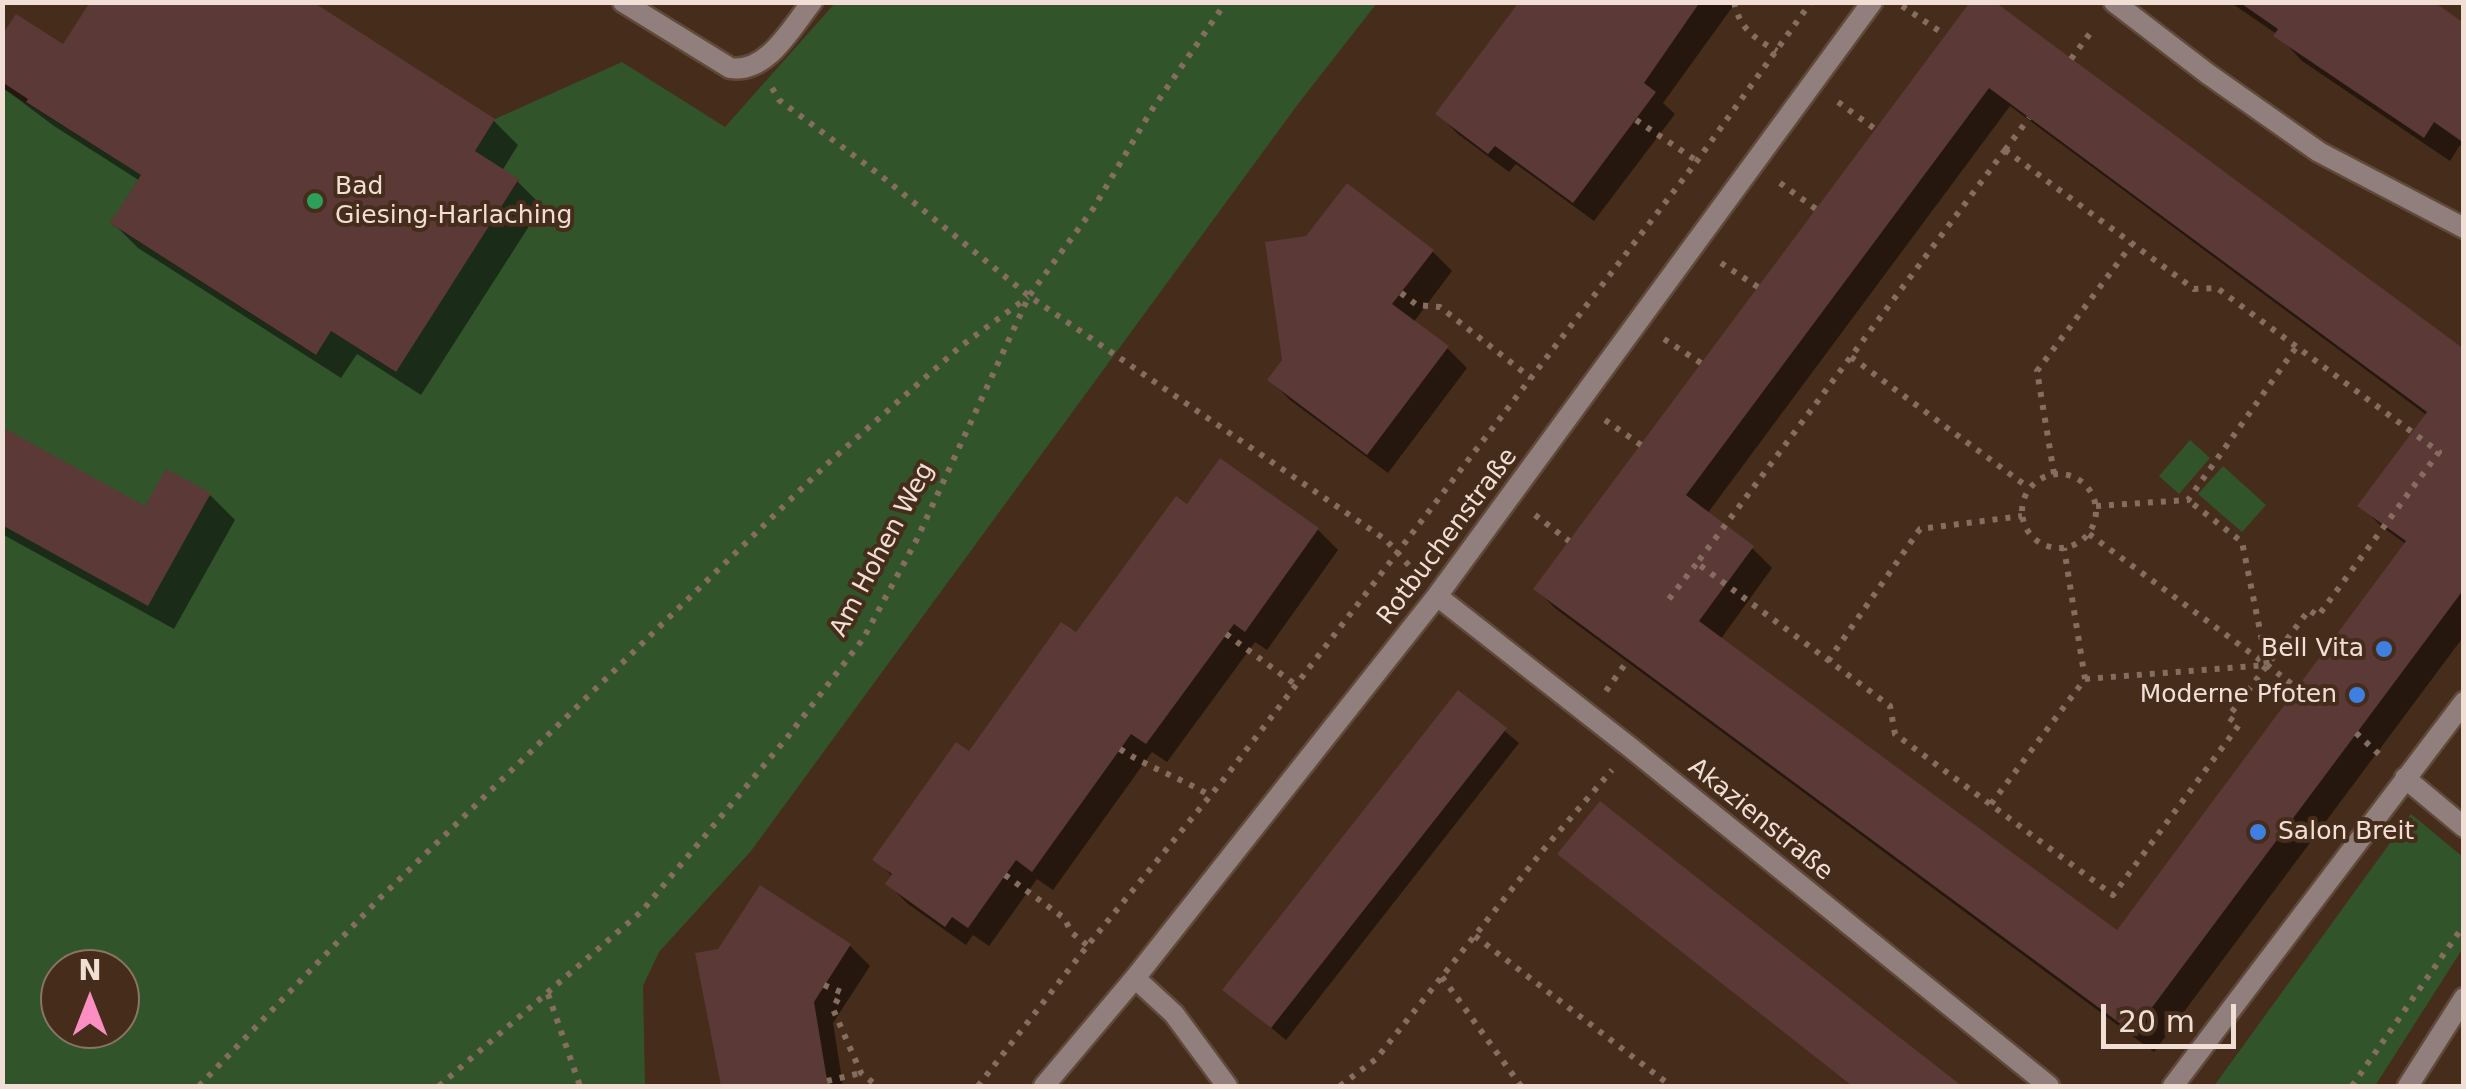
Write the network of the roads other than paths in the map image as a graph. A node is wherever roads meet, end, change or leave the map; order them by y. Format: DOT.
graph roads {
  1 [pos="623,2"];
  2 [pos="812,2"];
  3 [pos="1872,2"];
  4 [pos="2114,2"];
  5 [pos="2464,228"];
  6 [pos="1436,596"];
  7 [pos="2464,702"];
  8 [pos="2405,778"];
  9 [pos="2464,827"];
  10 [pos="1135,978"];
  11 [pos="2464,998"];
  12 [pos="1044,1086"];
  13 [pos="1228,1086"];
  14 [pos="2049,1086"];
  15 [pos="2173,1086"];
  16 [pos="2408,1086"];
  1 -- 2 [label="street"];
  3 -- 6 [label="street, Rotbuchenstraße"];
  4 -- 5 [label="street"];
  6 -- 10 [label="street, Rotbuchenstraße"];
  6 -- 14 [label="street, Akazienstraße"];
  7 -- 8 [label="street"];
  8 -- 9 [label="street"];
  8 -- 15 [label="street"];
  10 -- 12 [label="street, Rotbuchenstraße"];
  10 -- 13 [label="street"];
  11 -- 16 [label="street"];
}
